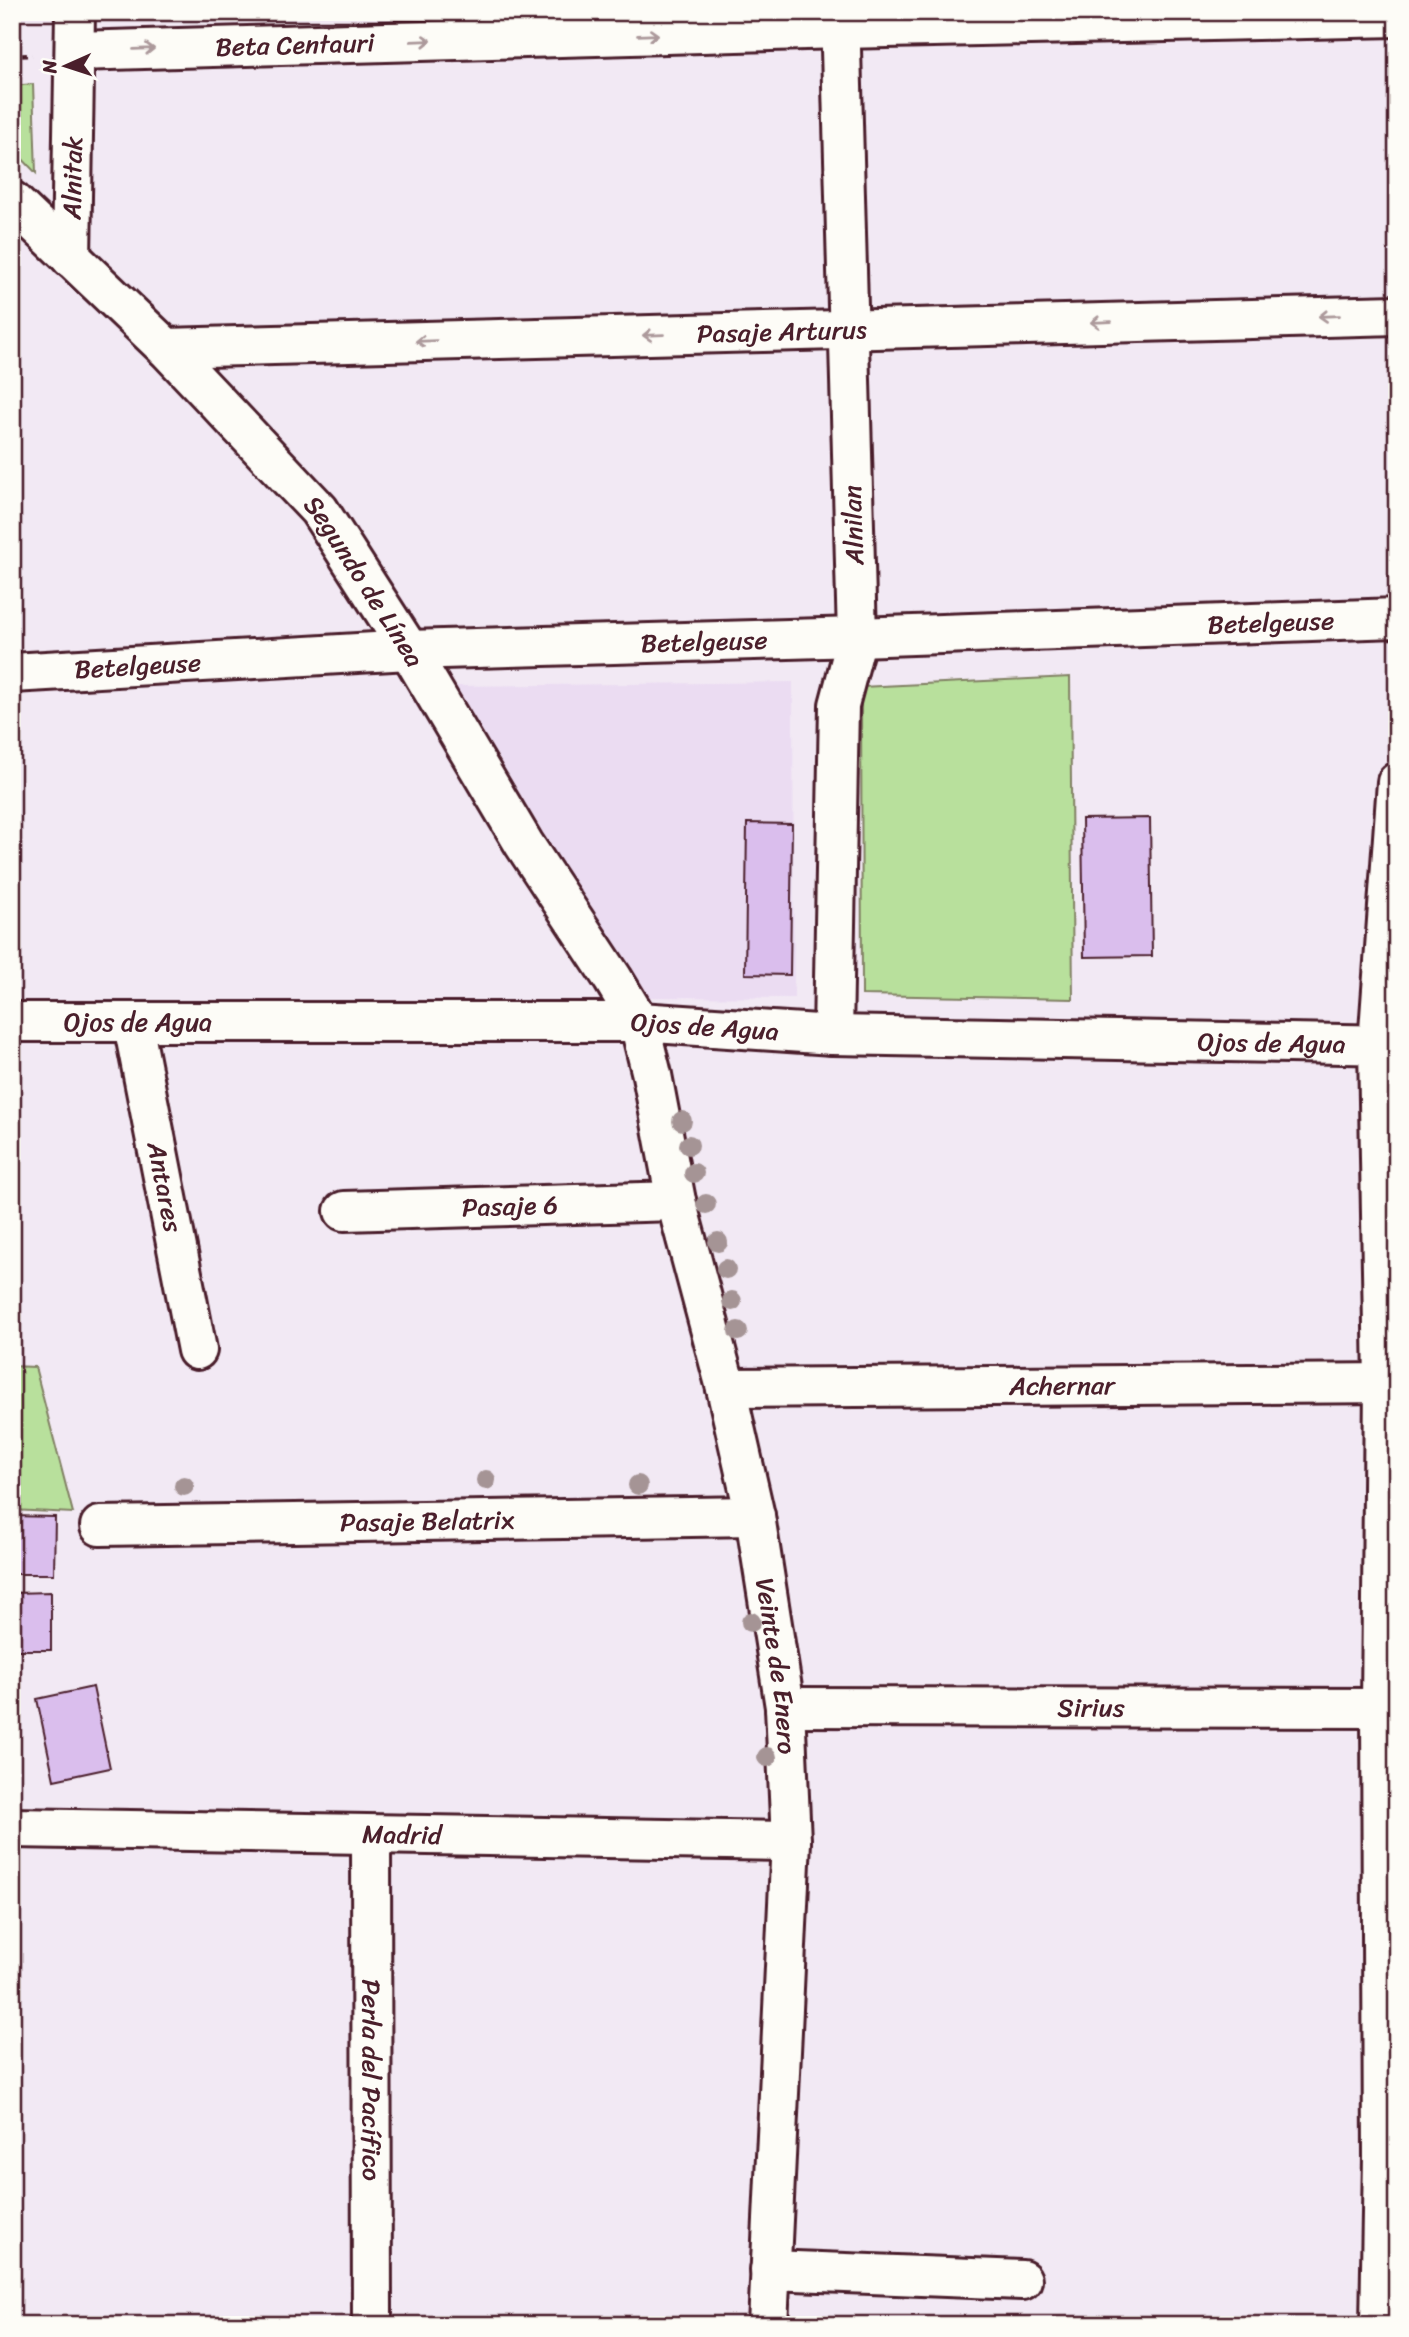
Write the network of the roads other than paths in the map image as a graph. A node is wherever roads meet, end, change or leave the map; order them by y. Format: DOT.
graph roads {
  1 [pos="75,12"];
  2 [pos="1397,17"];
  3 [pos="840,21"];
  4 [pos="76,51"];
  5 [pos="12,201"];
  6 [pos="71,258"];
  7 [pos="1397,314"];
  8 [pos="847,329"];
  9 [pos="166,348"];
  10 [pos="1397,618"];
  11 [pos="857,637"];
  12 [pos="409,650"];
  13 [pos="12,673"];
  14 [pos="1397,782"];
  15 [pos="12,1022"];
  16 [pos="639,1022"];
  17 [pos="133,1024"];
  18 [pos="833,1035"];
  19 [pos="1387,1045"];
  20 [pos="676,1201"];
  21 [pos="344,1211"];
  22 [pos="197,1350"];
  23 [pos="1390,1383"];
  24 [pos="726,1388"];
  25 [pos="755,1516"];
  26 [pos="100,1525"];
  27 [pos="785,1707"];
  28 [pos="1389,1708"];
  29 [pos="12,1828"];
  30 [pos="371,1835"];
  31 [pos="790,1841"];
  32 [pos="1390,2157"];
  33 [pos="770,2270"];
  34 [pos="1022,2280"];
  35 [pos="372,2325"];
  36 [pos="768,2325"];
  37 [pos="1380,2325"];
  1 -- 4 [label="street, Alnitak"];
  2 -- 3 [label="street, Beta Centauri"];
  4 -- 3 [label="street, Beta Centauri, one-way"];
  3 -- 8 [label="street, Alnilan"];
  4 -- 6 [label="street, Alnitak"];
  5 -- 6 [label="street, Segundo de Línea"];
  6 -- 9 [label="street, Segundo de Línea"];
  7 -- 8 [label="street, Pasaje Arturus, one-way"];
  8 -- 9 [label="street, Pasaje Arturus, one-way"];
  8 -- 11 [label="street, Alnilan"];
  9 -- 12 [label="street, Segundo de Línea"];
  10 -- 11 [label="street, Betelgeuse"];
  11 -- 12 [label="street, Betelgeuse"];
  11 -- 18 [label="street, Alnilan"];
  12 -- 13 [label="street, Betelgeuse"];
  12 -- 16 [label="street, Segundo de Línea"];
  14 -- 19 [label="street"];
  15 -- 17 [label="street, Ojos de Agua"];
  16 -- 17 [label="street, Ojos de Agua"];
  16 -- 18 [label="street, Ojos de Agua"];
  16 -- 20 [label="street, Veinte de Enero"];
  17 -- 22 [label="street, Antares"];
  18 -- 19 [label="street, Ojos de Agua"];
  19 -- 23 [label="street"];
  20 -- 21 [label="street, Pasaje 6"];
  20 -- 24 [label="street, Veinte de Enero"];
  23 -- 24 [label="street, Achernar"];
  23 -- 28 [label="street"];
  24 -- 25 [label="street, Veinte de Enero"];
  25 -- 26 [label="street, Pasaje Belatrix"];
  25 -- 27 [label="street, Veinte de Enero"];
  27 -- 28 [label="street, Sirius"];
  27 -- 31 [label="street, Veinte de Enero"];
  28 -- 32 [label="street"];
  29 -- 30 [label="street, Madrid"];
  30 -- 31 [label="street, Madrid"];
  30 -- 35 [label="street, Perla del Pacífico"];
  31 -- 33 [label="street, Veinte de Enero"];
  32 -- 37 [label="street"];
  33 -- 34 [label="street"];
  33 -- 36 [label="street, Veinte de Enero"];
}
